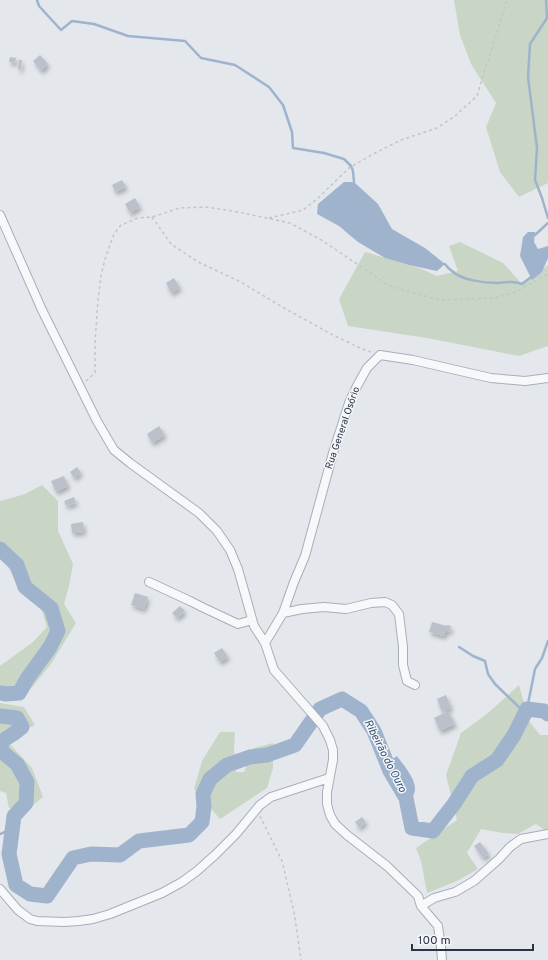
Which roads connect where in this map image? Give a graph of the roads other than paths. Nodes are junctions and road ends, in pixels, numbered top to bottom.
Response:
1 (0, 215) edge
2 (548, 378) edge
3 (149, 582) dead end
4 (283, 613) junction
5 (252, 620) junction
6 (265, 644) junction
7 (415, 685) dead end
8 (329, 778) junction
9 (548, 834) edge
10 (0, 889) edge
11 (421, 906) junction
12 (442, 960) edge

1 - 5 street
2 - 4 street, Rua General Osório
3 - 5 street
4 - 6 street, Rua General Osório
4 - 7 street
5 - 6 street
6 - 8 street
8 - 10 street
8 - 11 street
9 - 11 street
11 - 12 street

